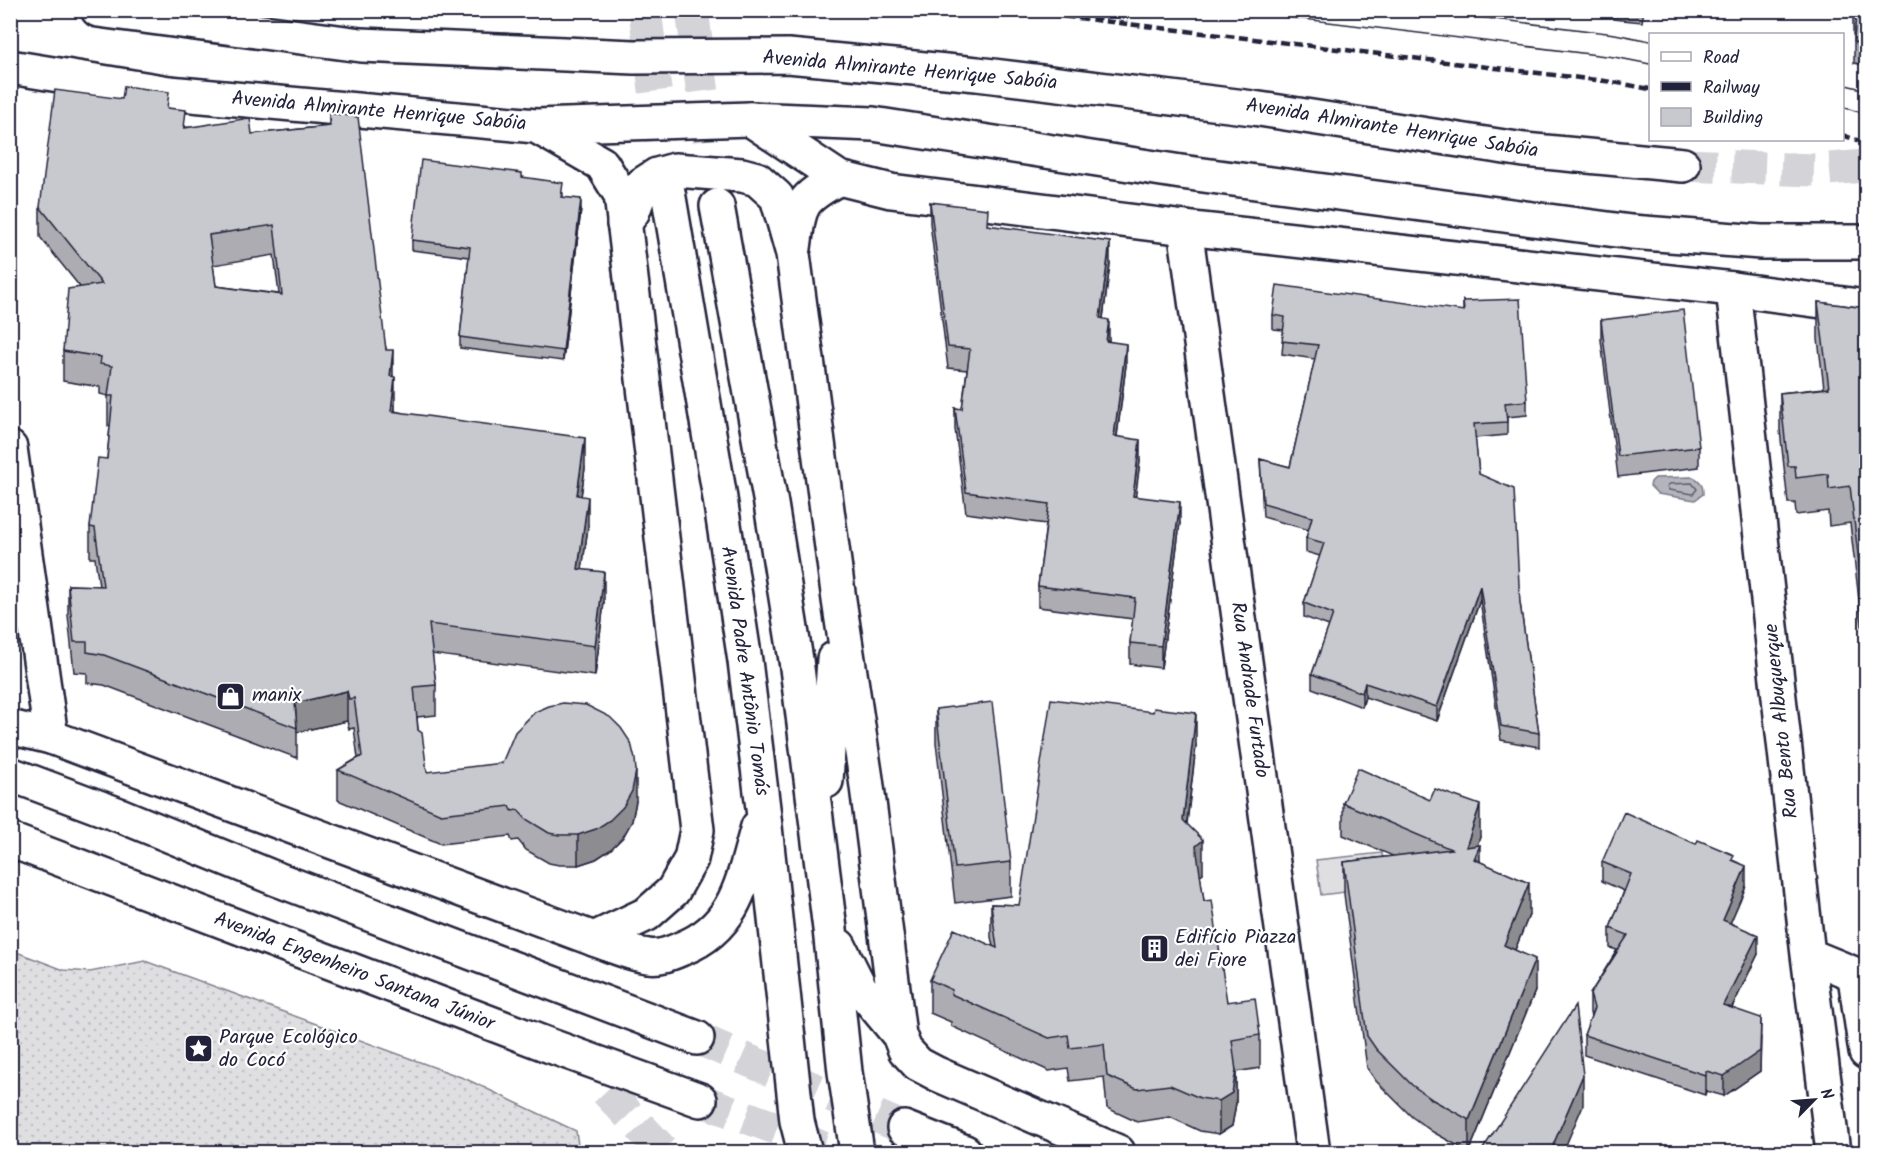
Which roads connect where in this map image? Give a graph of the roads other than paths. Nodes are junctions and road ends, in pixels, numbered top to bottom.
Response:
1 (98, 10) edge
2 (10, 67) edge
3 (750, 119) junction
4 (536, 126) junction
5 (1683, 165) tunnel mouth
6 (839, 178) junction
7 (668, 192) tunnel mouth
8 (717, 206) tunnel mouth
9 (624, 224) junction
10 (1185, 228) junction
11 (1866, 242) edge
12 (794, 254) junction
13 (1733, 289) junction
14 (1866, 307) edge
15 (10, 448) edge
16 (839, 600) junction
17 (10, 727) edge
18 (51, 737) junction
19 (10, 774) edge
20 (763, 808) junction
21 (10, 840) edge
22 (820, 854) junction
23 (830, 928) junction
24 (594, 939) junction
25 (1808, 955) junction
26 (899, 1035) junction
27 (697, 1038) tunnel mouth
28 (548, 1045) junction
29 (1866, 1052) edge
30 (606, 1091) tunnel mouth
31 (700, 1100) tunnel mouth
32 (904, 1128) tunnel mouth
33 (805, 1152) edge
34 (857, 1152) edge
35 (965, 1152) edge
36 (1118, 1152) edge
37 (1313, 1152) edge
38 (1833, 1152) edge

1 - 5 main road, Avenida Almirante Henrique Sabóia
2 - 4 main road, Avenida Almirante Henrique Sabóia
3 - 4 main road, Avenida Almirante Henrique Sabóia
3 - 6 main road
3 - 11 main road, Avenida Almirante Henrique Sabóia
4 - 9 main road
6 - 10 main road
6 - 12 main road
7 - 20 main road, Avenida Padre Antônio Tomás
8 - 22 main road
9 - 12 main road
9 - 24 main road
10 - 13 main road
10 - 37 main road, Rua Andrade Furtado
12 - 16 main road
13 - 14 main road
13 - 25 main road, Rua Bento Albuquerque
15 - 18 main road
16 - 22 main road
16 - 26 main road
17 - 18 main road
18 - 24 main road
19 - 27 main road
20 - 24 main road
20 - 33 main road, Avenida Padre Antônio Tomás
21 - 28 main road, Avenida Engenheiro Santana Júnior
22 - 23 main road
23 - 26 main road
23 - 34 main road
25 - 29 main road
25 - 38 main road, Rua Bento Albuquerque
26 - 36 main road
28 - 30 main road
28 - 31 main road, Avenida Engenheiro Santana Júnior
32 - 35 main road

